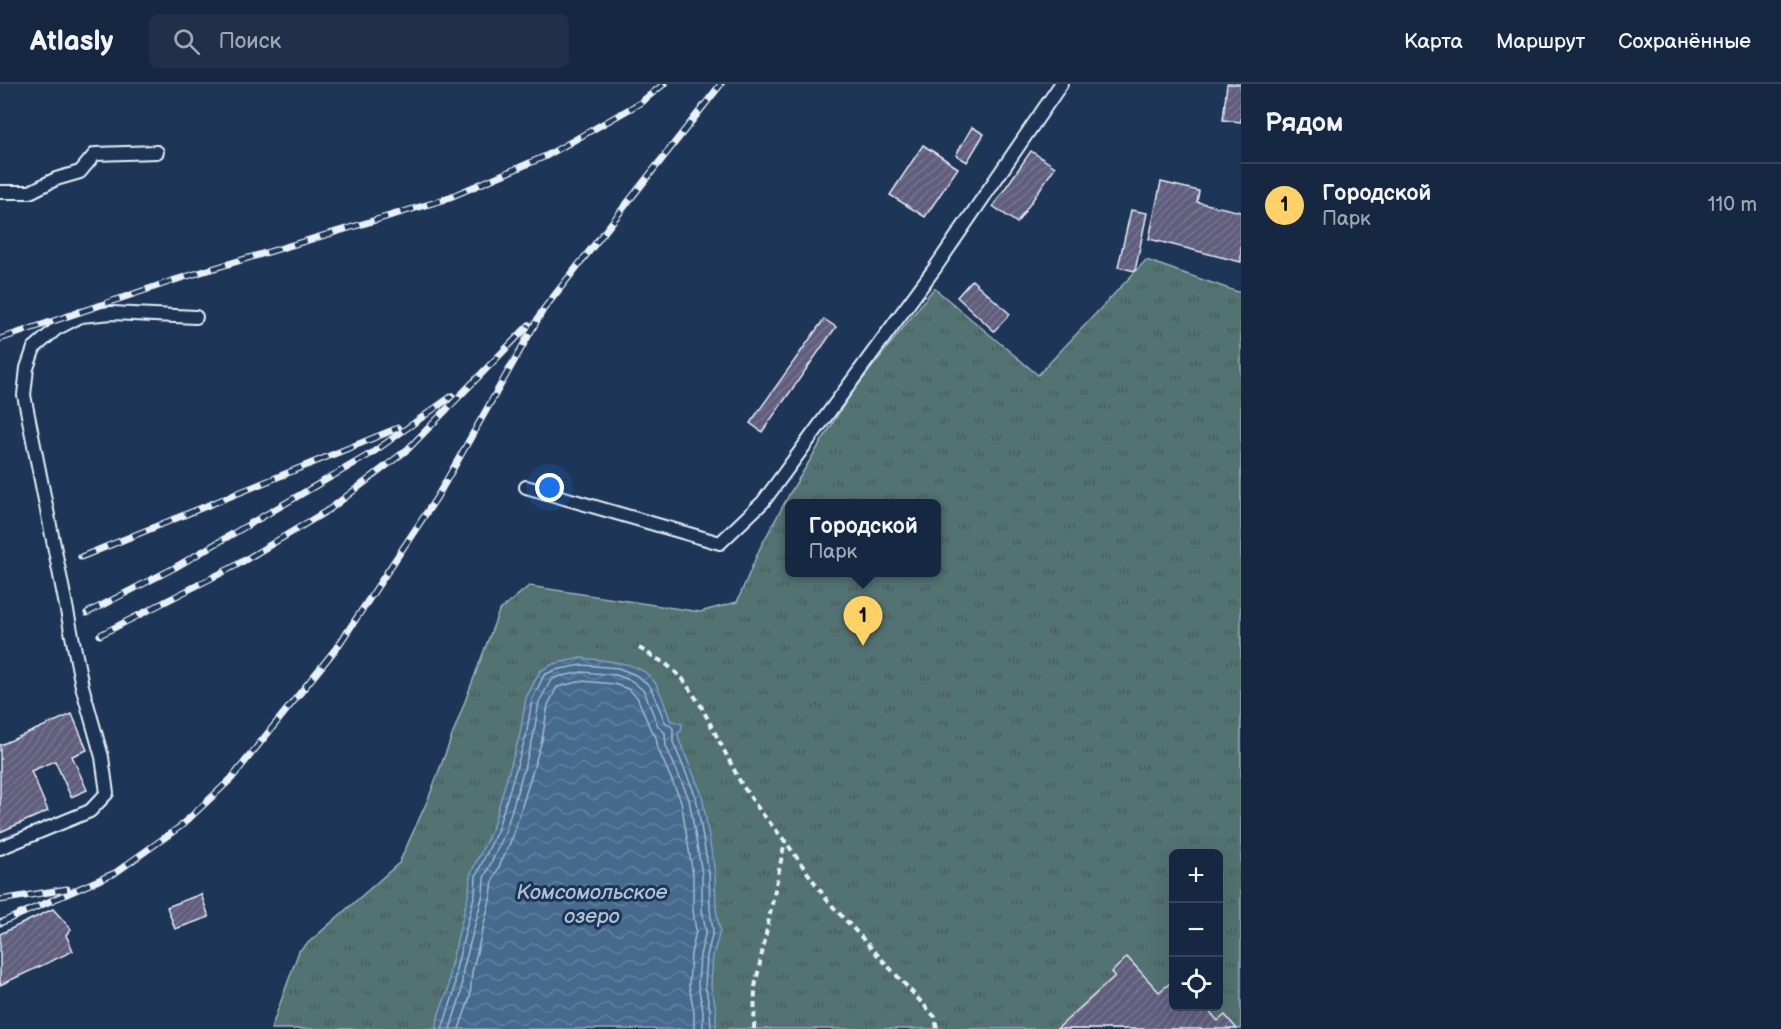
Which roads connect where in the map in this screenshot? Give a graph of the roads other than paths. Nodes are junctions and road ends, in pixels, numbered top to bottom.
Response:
1 (1061, 84) edge
2 (157, 153) dead end
3 (0, 192) edge
4 (196, 317) dead end
5 (526, 486) dead end
6 (0, 848) edge

1 - 5 lane
2 - 3 lane
4 - 6 lane

